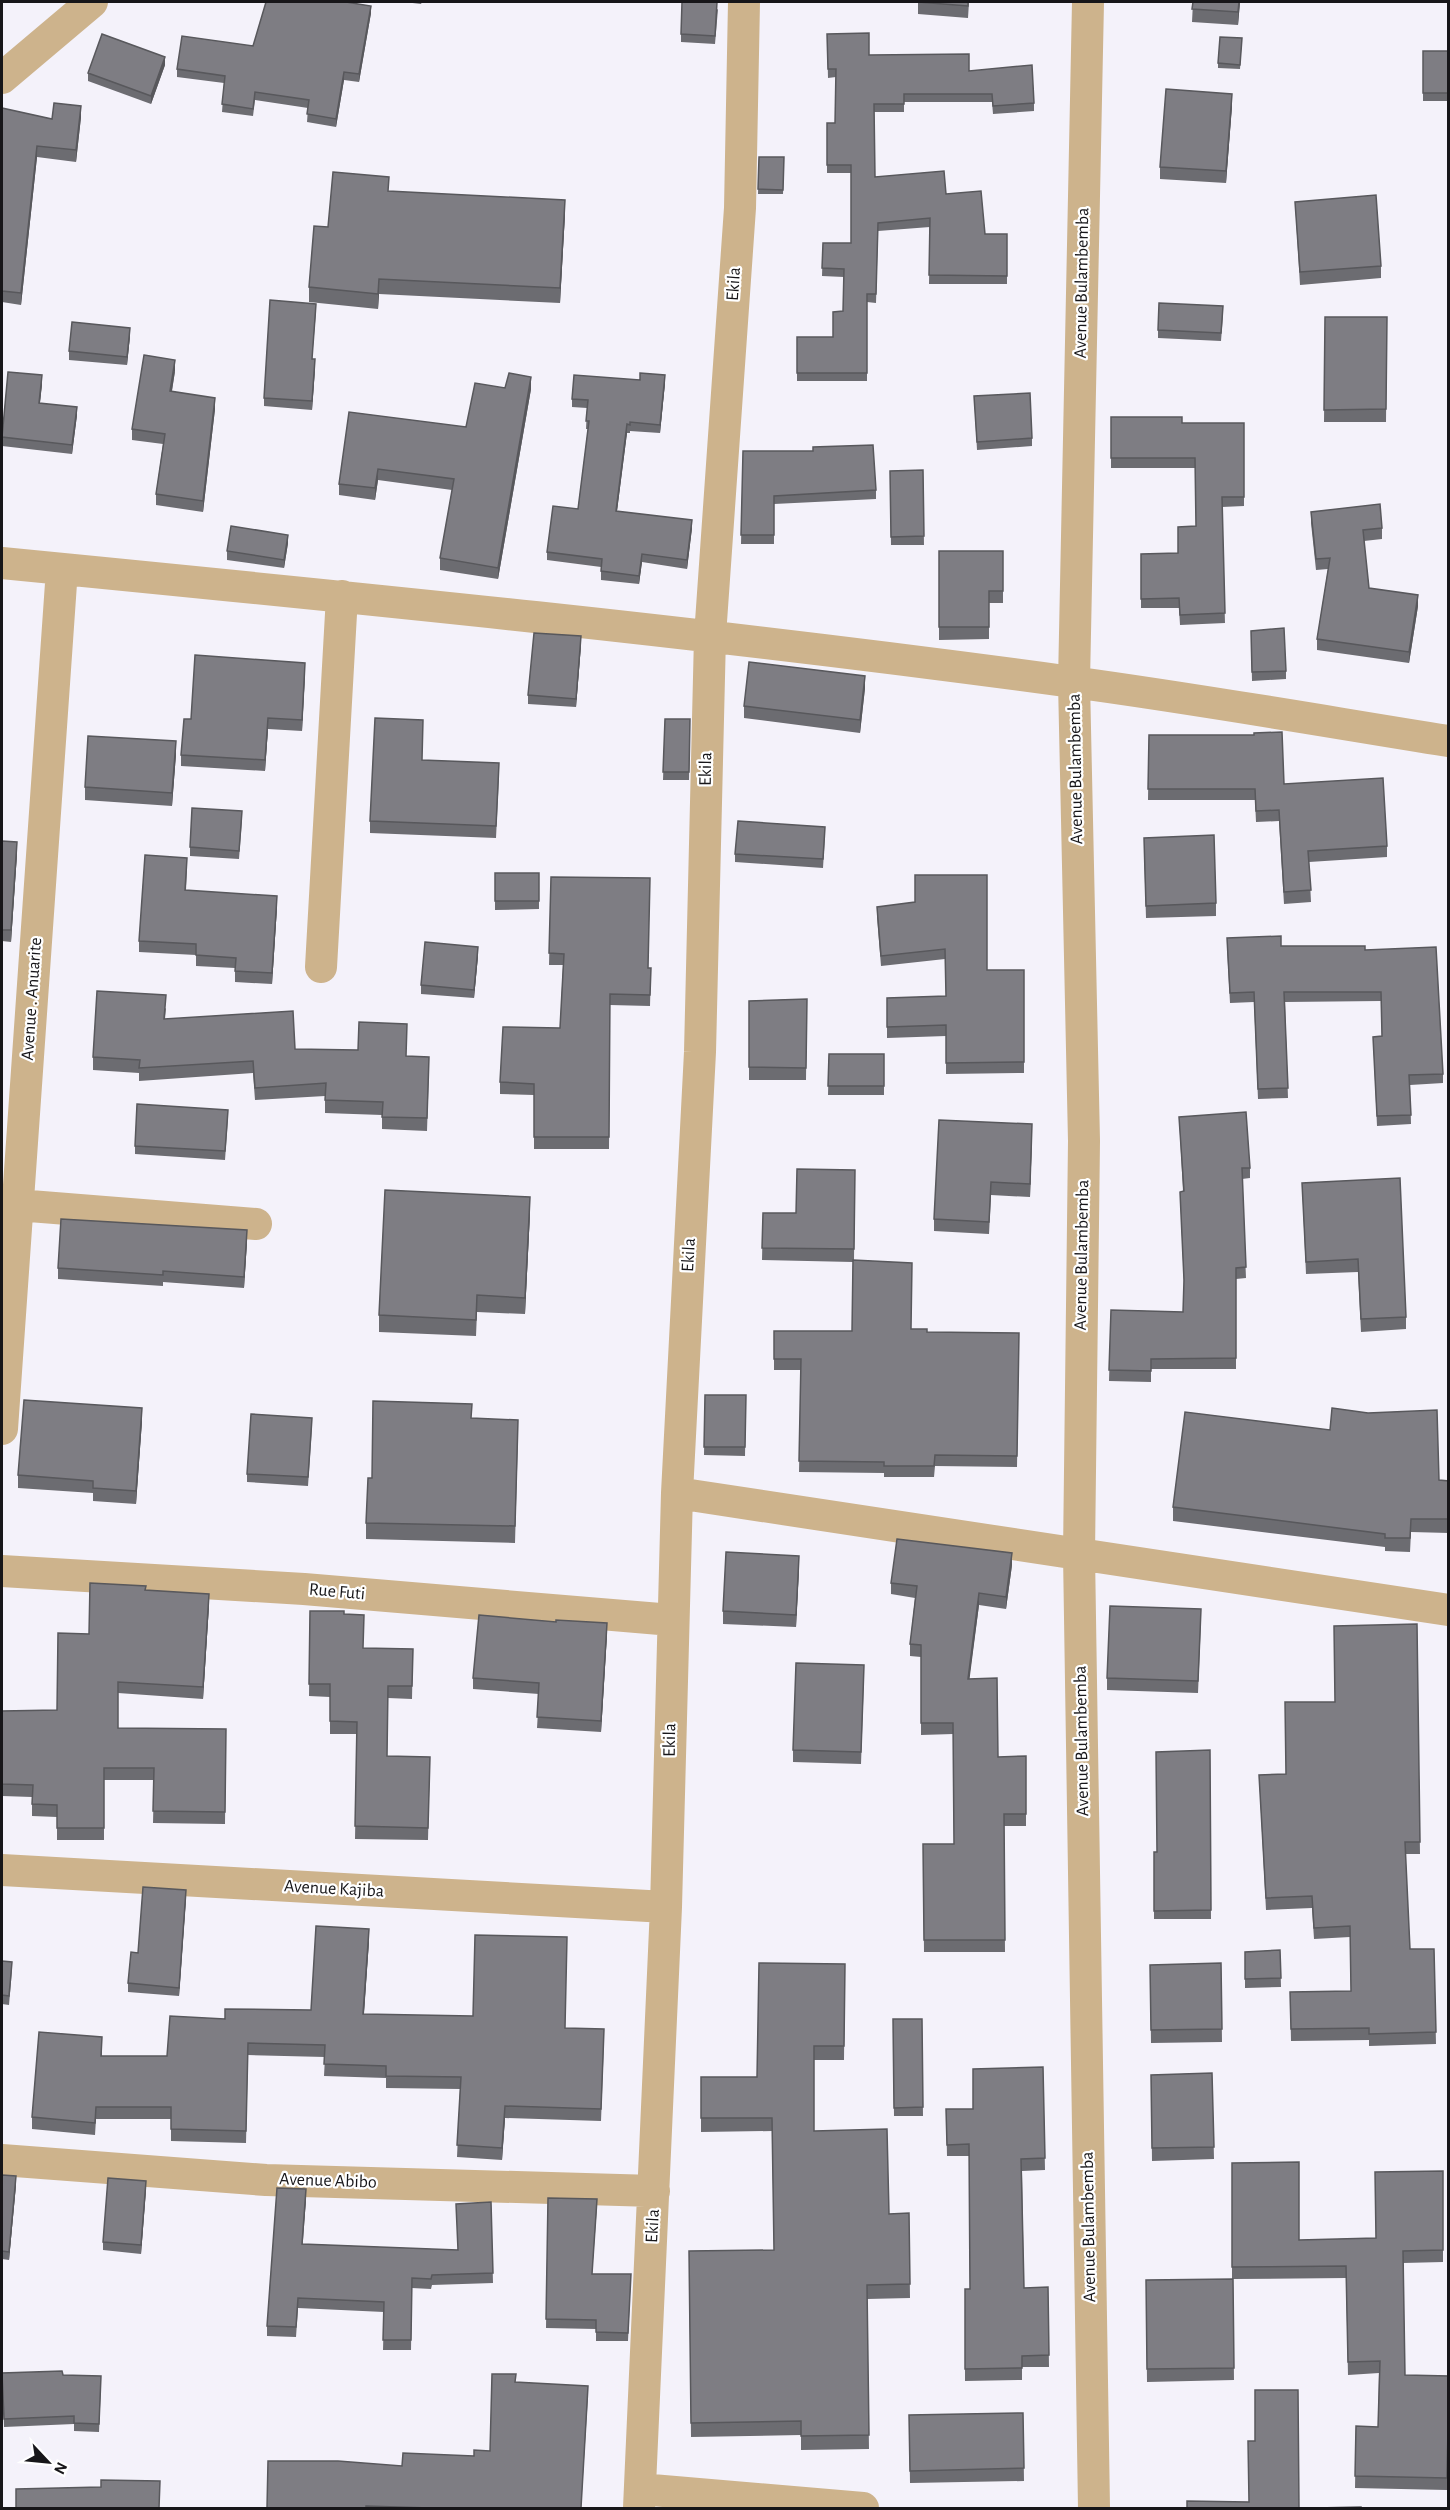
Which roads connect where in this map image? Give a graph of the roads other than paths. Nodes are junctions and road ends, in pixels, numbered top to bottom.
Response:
1 (92, 2) edge
2 (744, 2) edge
3 (1088, 2) edge
4 (2, 78) edge
5 (2, 563) edge
6 (62, 569) junction
7 (342, 596) junction
8 (710, 636) junction
9 (1074, 682) junction
10 (1449, 741) edge
11 (321, 967) dead end
12 (17, 1205) junction
13 (256, 1224) dead end
14 (2, 1429) edge
15 (677, 1493) junction
16 (1079, 1554) junction
17 (2, 1571) edge
18 (1449, 1610) edge
19 (672, 1620) junction
20 (2, 1870) edge
21 (666, 1908) junction
22 (2, 2160) edge
23 (654, 2191) junction
24 (639, 2499) edge
25 (862, 2508) edge
26 (1094, 2508) edge

1 - 4 street
2 - 8 street, Ekila
3 - 9 street, Avenue Bulambemba
5 - 6 street
6 - 7 street
6 - 12 street, Avenue . Anuarite
7 - 8 street
7 - 11 street
8 - 9 street
8 - 15 street, Ekila
9 - 10 street
9 - 16 street, Avenue Bulambemba
12 - 13 street
12 - 14 street, Avenue . Anuarite
15 - 16 street
15 - 19 street, Ekila
16 - 18 street
16 - 26 street, Avenue Bulambemba
17 - 19 street, Rue Futi
19 - 21 street, Ekila
20 - 21 street, Avenue Kajiba
21 - 23 street, Ekila
22 - 23 street, Avenue Abibo
23 - 24 street, Ekila
24 - 25 street

